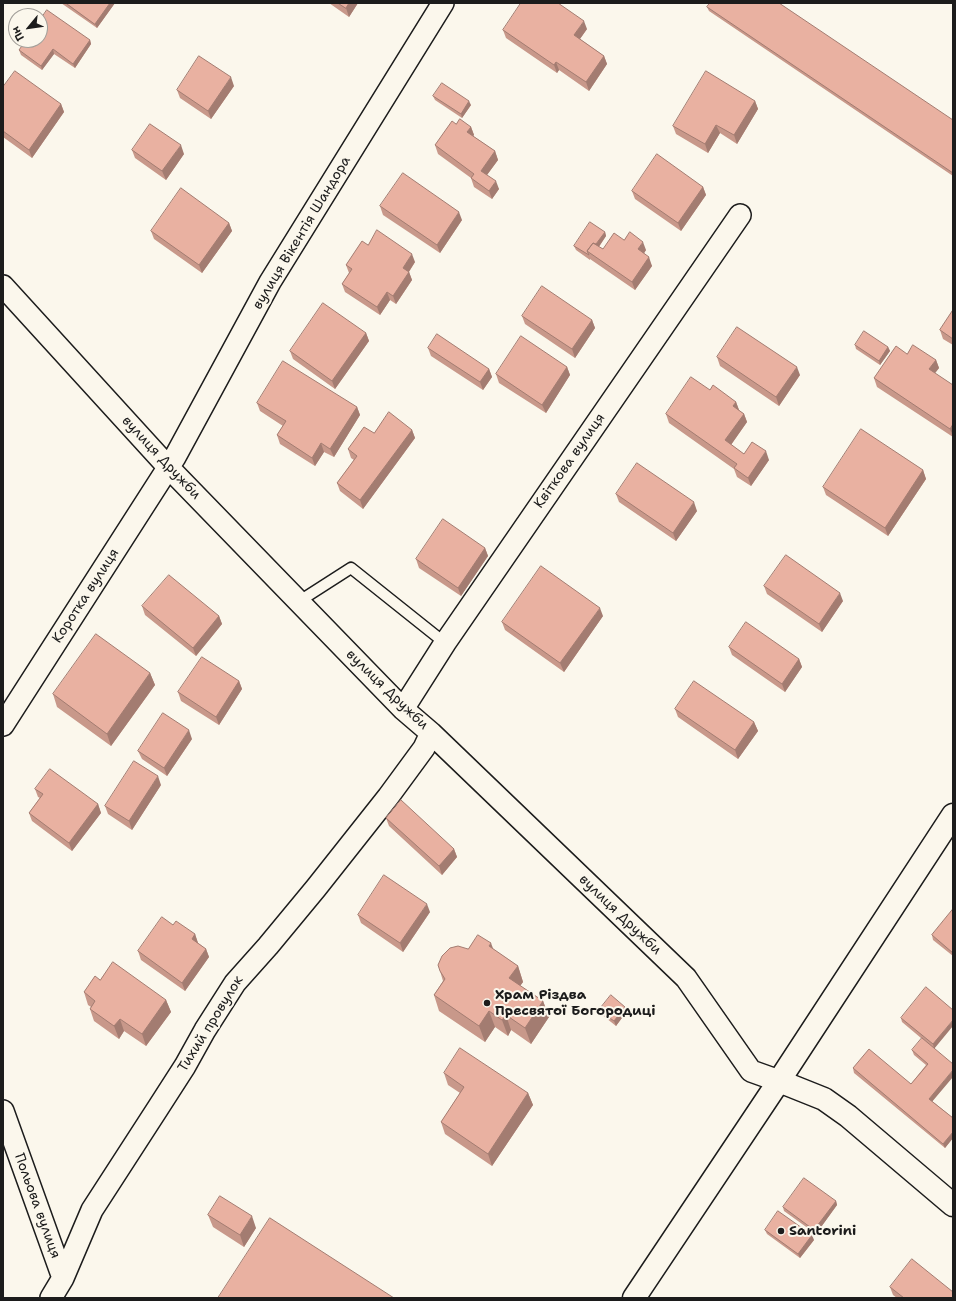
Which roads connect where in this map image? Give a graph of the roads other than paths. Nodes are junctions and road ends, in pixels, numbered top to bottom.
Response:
1 (443, 3) edge
2 (740, 215) dead end
3 (3, 286) edge
4 (169, 468) junction
5 (298, 602) junction
6 (445, 643) junction
7 (403, 709) junction
8 (3, 725) edge
9 (431, 733) junction
10 (953, 815) edge
11 (779, 1081) junction
12 (3, 1111) edge
13 (953, 1205) edge
14 (63, 1278) junction
15 (51, 1298) edge
16 (634, 1298) edge

1 - 4 street, вулиця Вікентія Шандора
2 - 6 street, Квіткова вулиця
3 - 4 street, вулиця Дружби
4 - 5 street, вулиця Дружби
4 - 8 street, Коротка вулиця
5 - 6 lane
5 - 7 street, вулиця Дружби
6 - 7 street, Квіткова вулиця
7 - 9 street, вулиця Дружби
9 - 11 street, вулиця Дружби
9 - 14 street, Тихий провулок
10 - 11 main road
11 - 13 main road
11 - 16 main road
12 - 14 street, Польова вулиця
14 - 15 street

